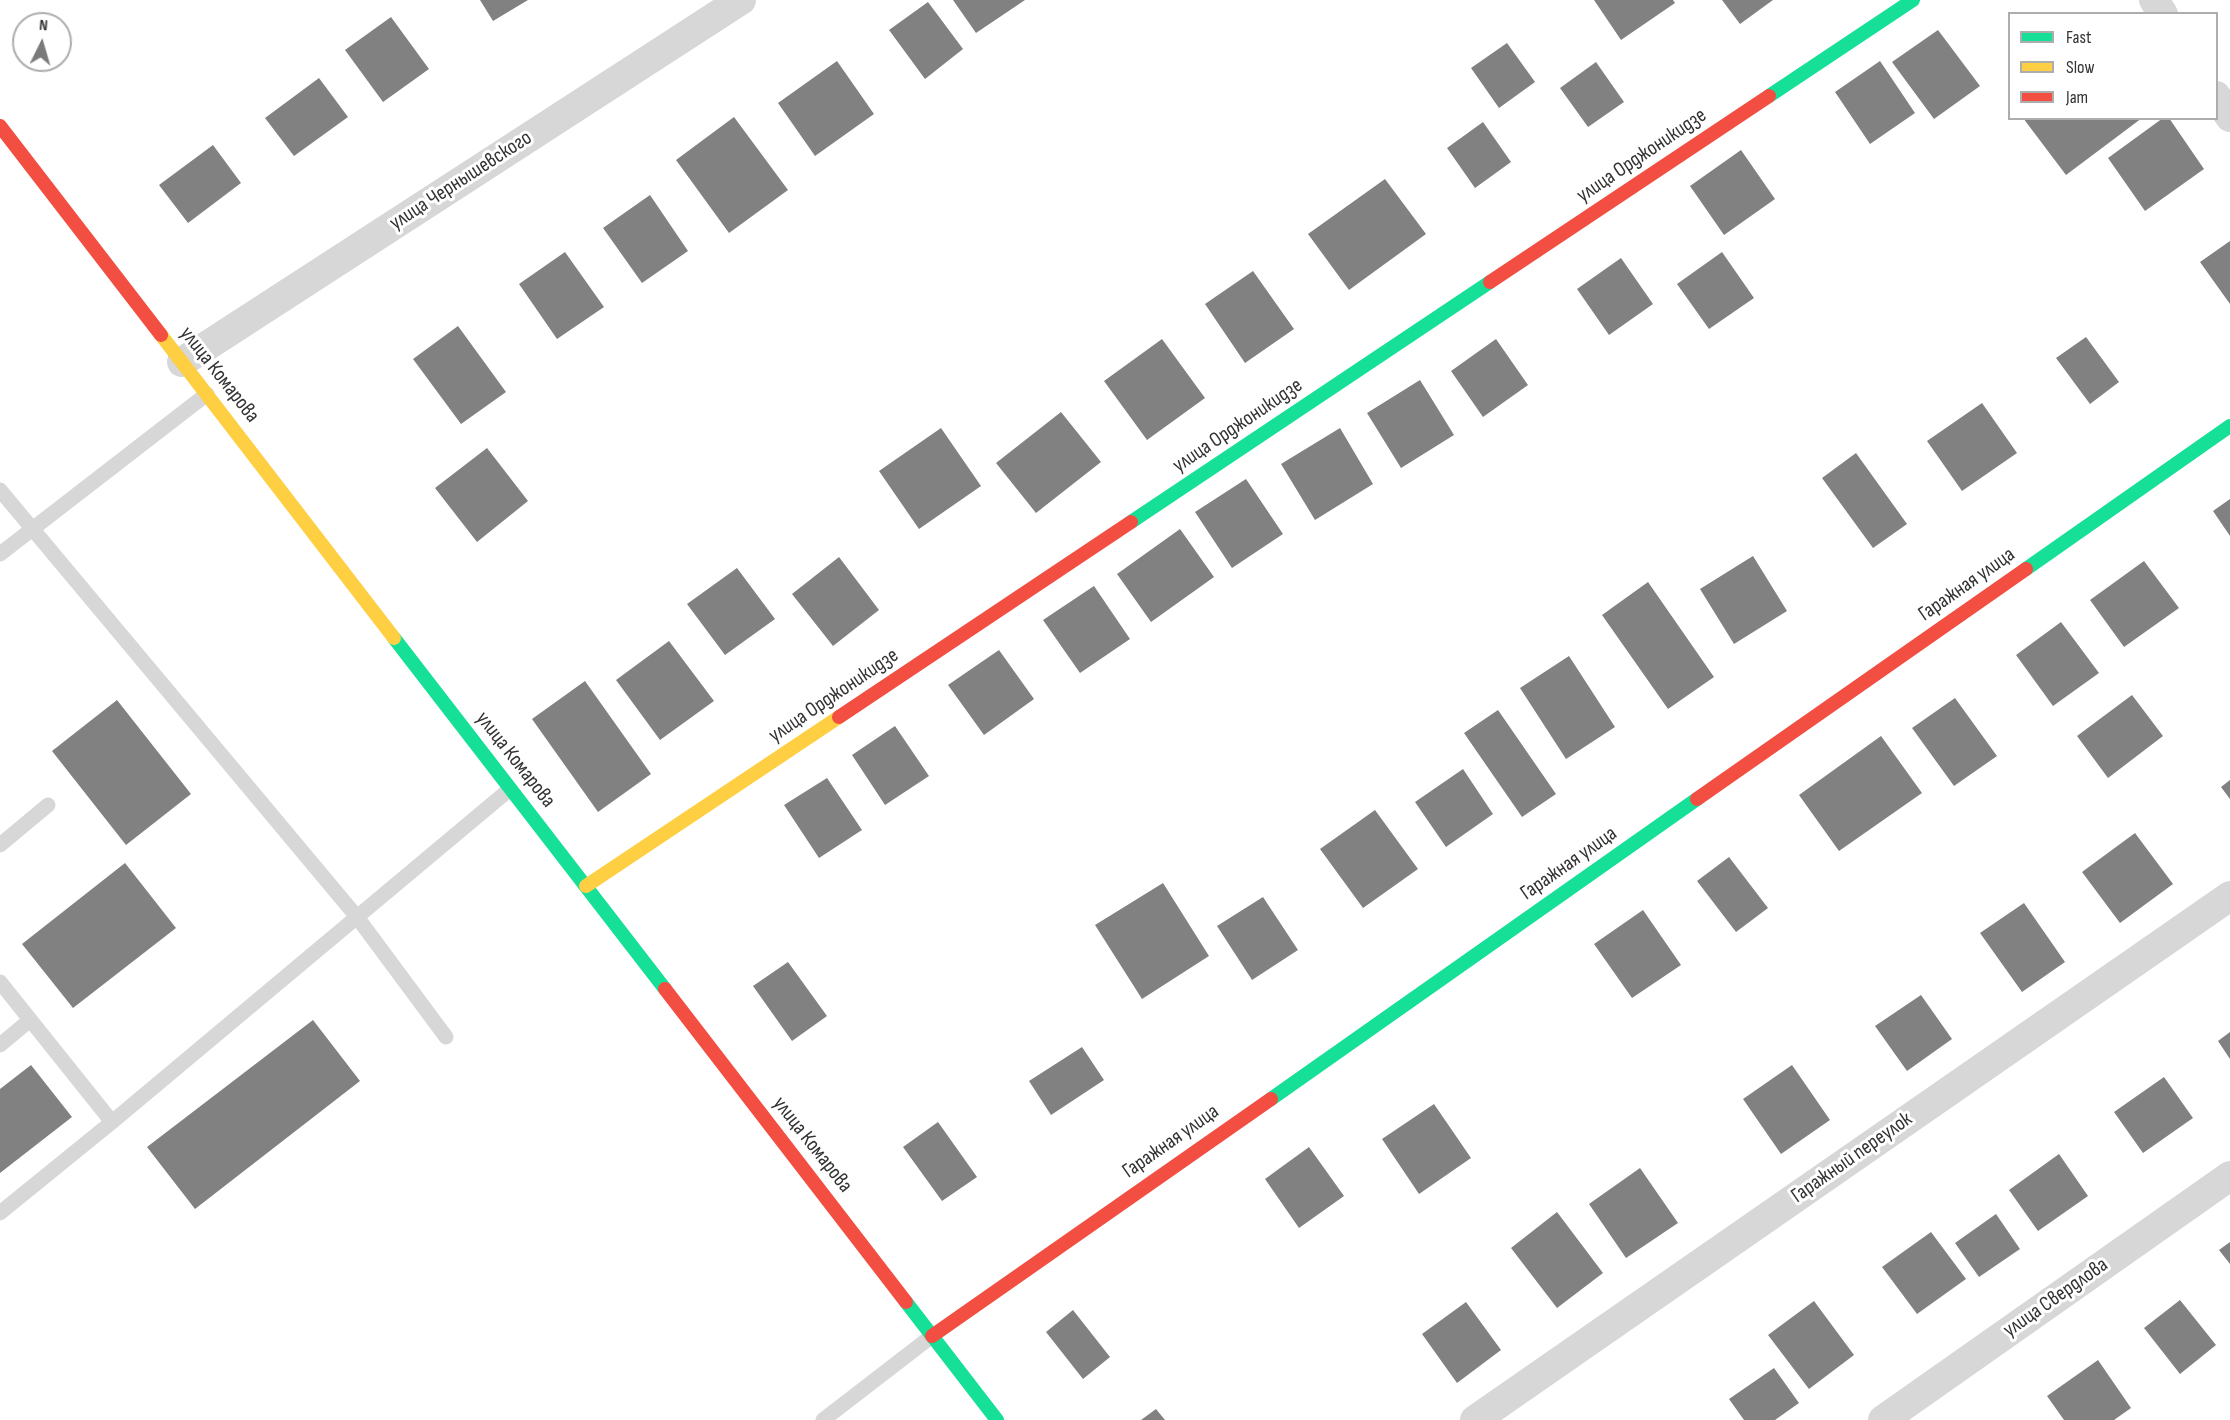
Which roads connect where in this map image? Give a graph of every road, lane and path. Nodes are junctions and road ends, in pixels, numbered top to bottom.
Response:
1 (741, 0) edge
2 (1913, 0) edge
3 (2218, 98) edge
4 (2230, 117) edge
5 (0, 126) edge
6 (182, 362) junction
7 (207, 394) junction
8 (2230, 426) edge
9 (0, 490) edge
10 (33, 529) junction
11 (0, 554) edge
12 (510, 789) junction
13 (48, 805) dead end
14 (0, 845) edge
15 (586, 886) junction
16 (2230, 896) edge
17 (357, 917) junction
18 (0, 982) edge
19 (30, 1020) junction
20 (446, 1037) dead end
21 (0, 1045) edge
22 (112, 1122) junction
23 (2230, 1176) edge
24 (0, 1213) edge
25 (932, 1335) junction
26 (823, 1420) edge
27 (997, 1420) edge
28 (1475, 1420) edge
29 (1883, 1420) edge

1 - 6 street, улица Чернышевского
2 - 15 street, улица Орджоникидзе
3 - 4 street
5 - 6 street, улица Комарова
6 - 7 street, улица Комарова
7 - 10 lane
7 - 12 street, улица Комарова
8 - 25 street, Гаражная улица
9 - 10 lane
10 - 11 lane
10 - 17 lane
12 - 15 street, улица Комарова
12 - 17 lane
13 - 14 lane
15 - 25 street, улица Комарова
16 - 28 street, Гаражный переулок
17 - 20 lane
17 - 22 lane
18 - 19 lane
19 - 21 lane
19 - 22 lane
22 - 24 lane
23 - 29 street, улица Свердлова
25 - 26 lane
25 - 27 street, улица Комарова

